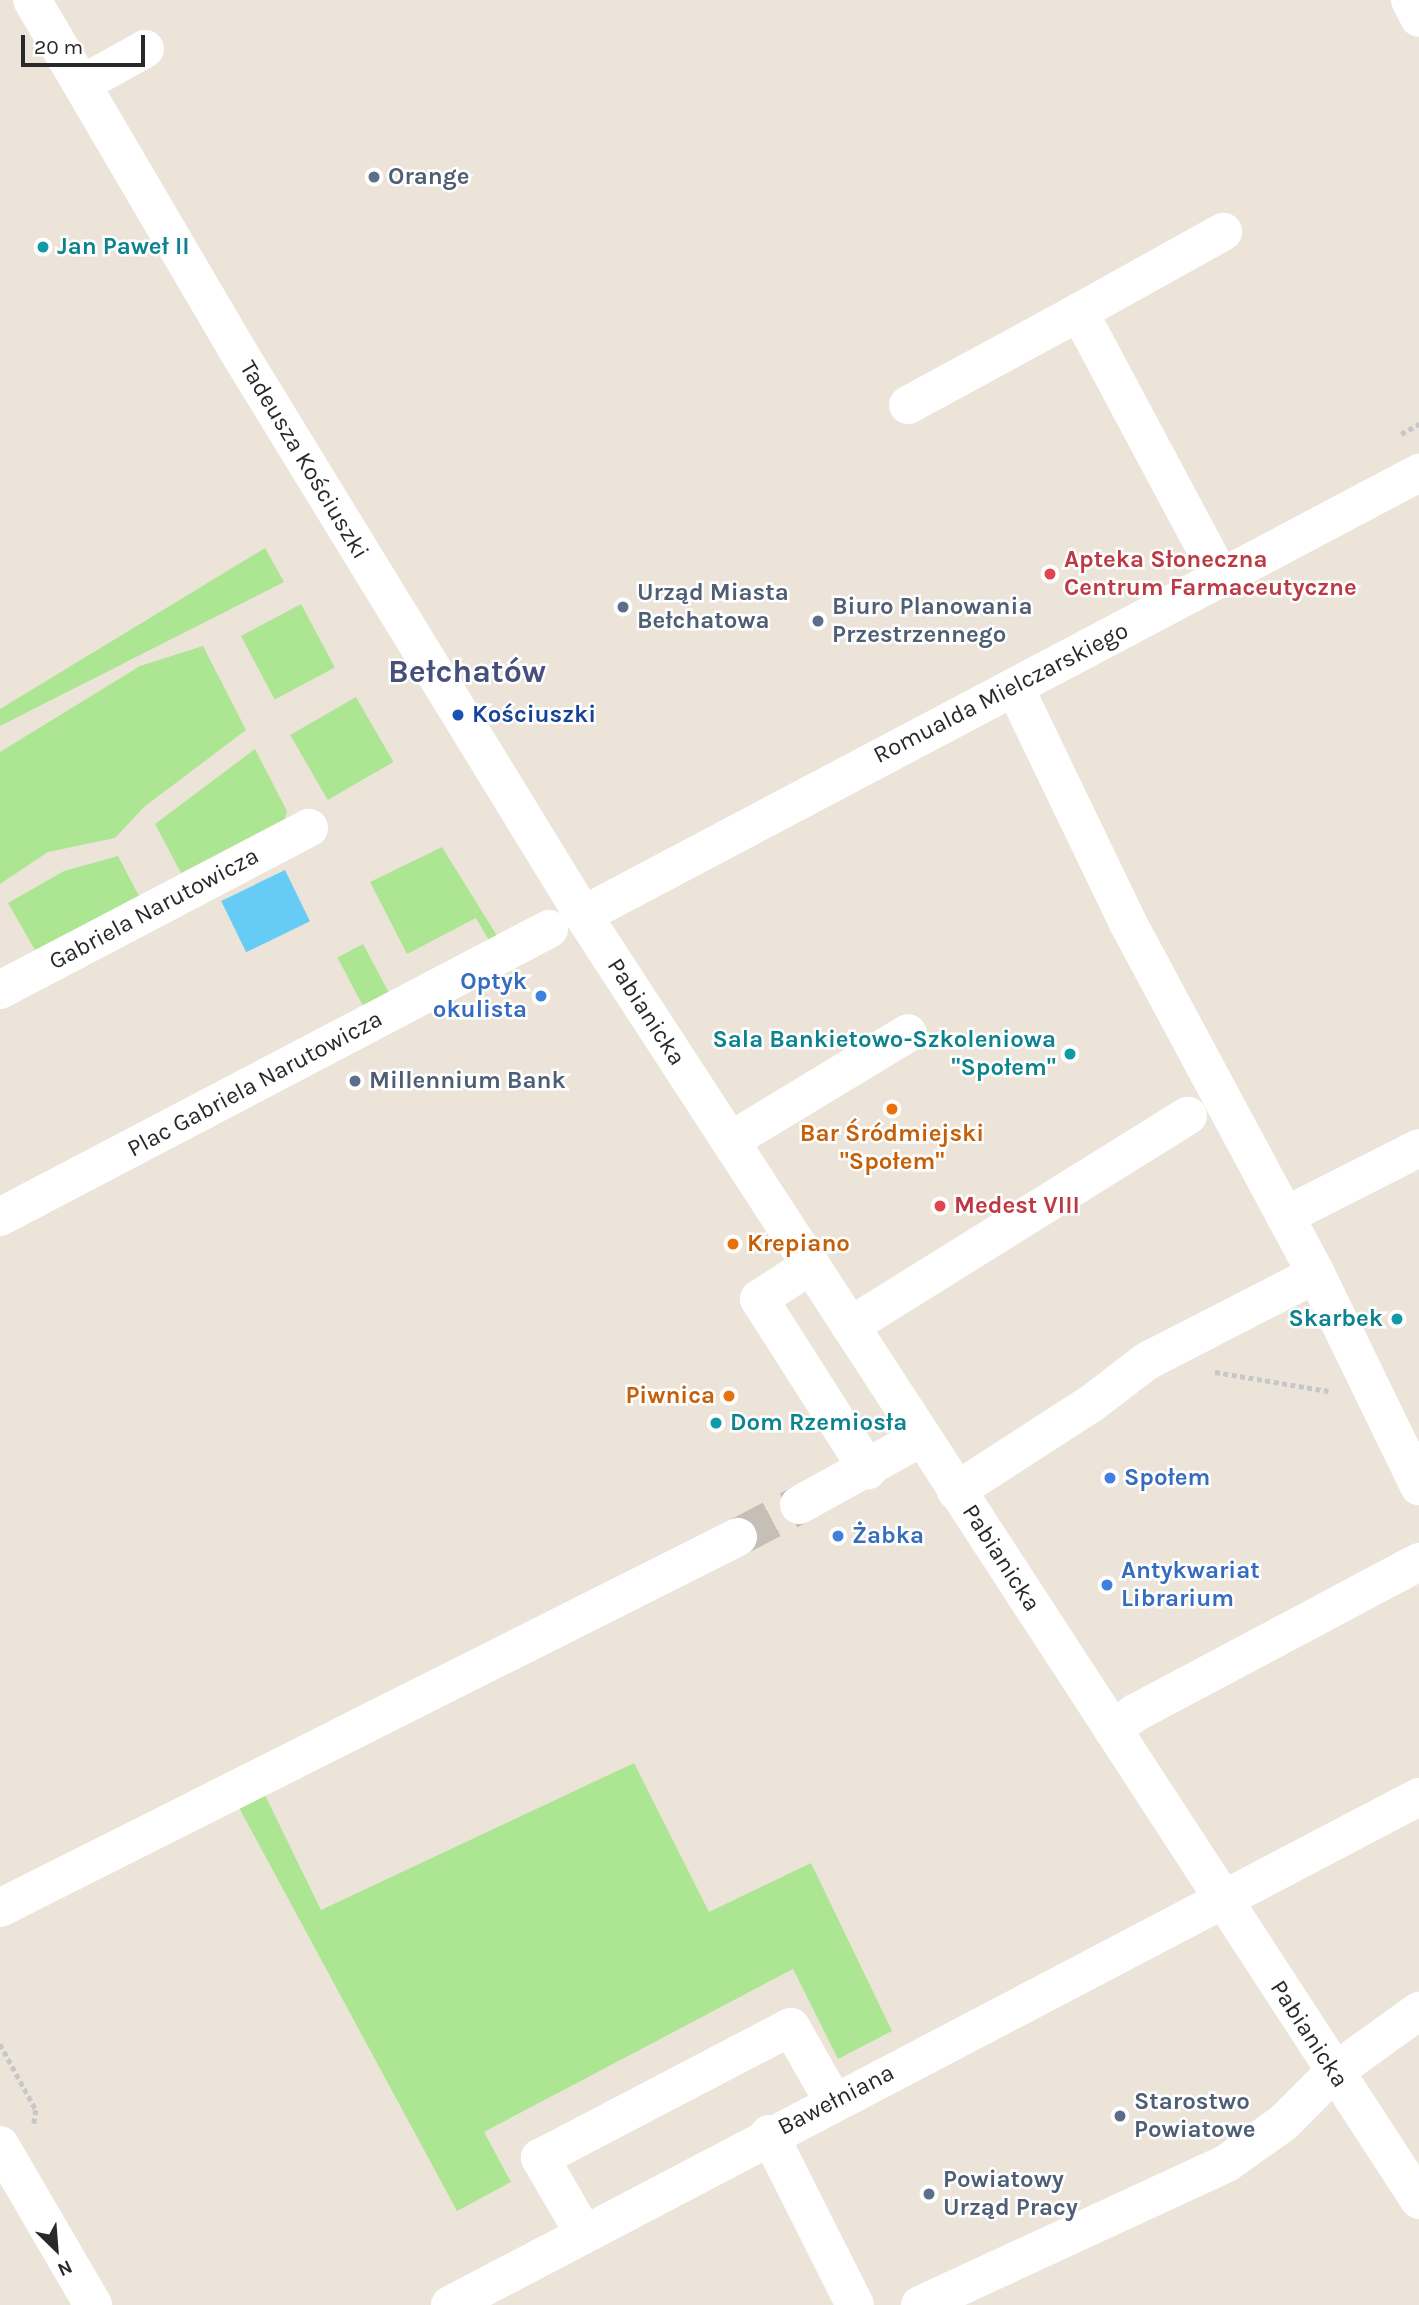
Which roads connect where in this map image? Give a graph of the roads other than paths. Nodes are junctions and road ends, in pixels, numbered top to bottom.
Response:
1 (32, 0) edge
2 (1410, 0) edge
3 (1419, 18) edge
4 (145, 49) dead end
5 (82, 84) junction
6 (1223, 232) dead end
7 (1079, 312) junction
8 (908, 405) dead end
9 (1419, 473) edge
10 (1221, 578) junction
11 (1015, 688) junction
12 (309, 828) dead end
13 (566, 922) junction
14 (510, 951) joint
15 (0, 990) edge
16 (908, 1033) dead end
17 (1188, 1116) dead end
18 (730, 1141) junction
19 (1419, 1148) edge
20 (1286, 1216) junction
21 (0, 1217) edge
22 (811, 1265) junction
23 (1316, 1274) junction
24 (850, 1326) junction
25 (922, 1437) junction
26 (867, 1470) junction
27 (1419, 1486) edge
28 (956, 1491) junction
29 (799, 1505) tunnel mouth
30 (738, 1537) tunnel mouth
31 (1419, 1562) edge
32 (1113, 1730) junction
33 (1419, 1797) edge
34 (1224, 1902) junction
35 (0, 1908) edge
36 (1419, 2011) edge
37 (1334, 2072) junction
38 (833, 2101) junction
39 (769, 2134) junction
40 (0, 2145) edge
41 (1419, 2200) edge
42 (583, 2232) junction
43 (93, 2305) edge
44 (450, 2305) edge
45 (855, 2305) edge
46 (920, 2305) edge

1 - 5 street, Tadeusza Kościuszki
2 - 3 street
4 - 5 street
5 - 13 street, Tadeusza Kościuszki
6 - 7 street
7 - 8 street
7 - 10 street
9 - 10 street, Romualda Mielczarskiego
10 - 11 street, Romualda Mielczarskiego
11 - 13 street, Romualda Mielczarskiego
11 - 20 street
12 - 15 street, Gabriela Narutowicza
13 - 14 street, Romualda Mielczarskiego
13 - 18 street, Pabianicka
14 - 21 street, Plac Gabriela Narutowicza
16 - 18 street
17 - 24 street
18 - 22 street, Pabianicka
19 - 20 street
20 - 23 street
22 - 24 street, Pabianicka
22 - 26 street
23 - 27 street
23 - 28 street
24 - 25 street, Pabianicka
25 - 26 street
25 - 28 street, Pabianicka
26 - 29 street
28 - 32 street, Pabianicka
30 - 35 street
31 - 32 street
32 - 34 street, Pabianicka
33 - 34 street, Bawełniana
34 - 37 street, Pabianicka
34 - 38 street, Bawełniana
36 - 37 street
37 - 41 street, Pabianicka
37 - 46 street
38 - 39 street, Bawełniana
38 - 42 street
39 - 42 street, Bawełniana
39 - 45 street
40 - 43 street
42 - 44 street, Bawełniana

